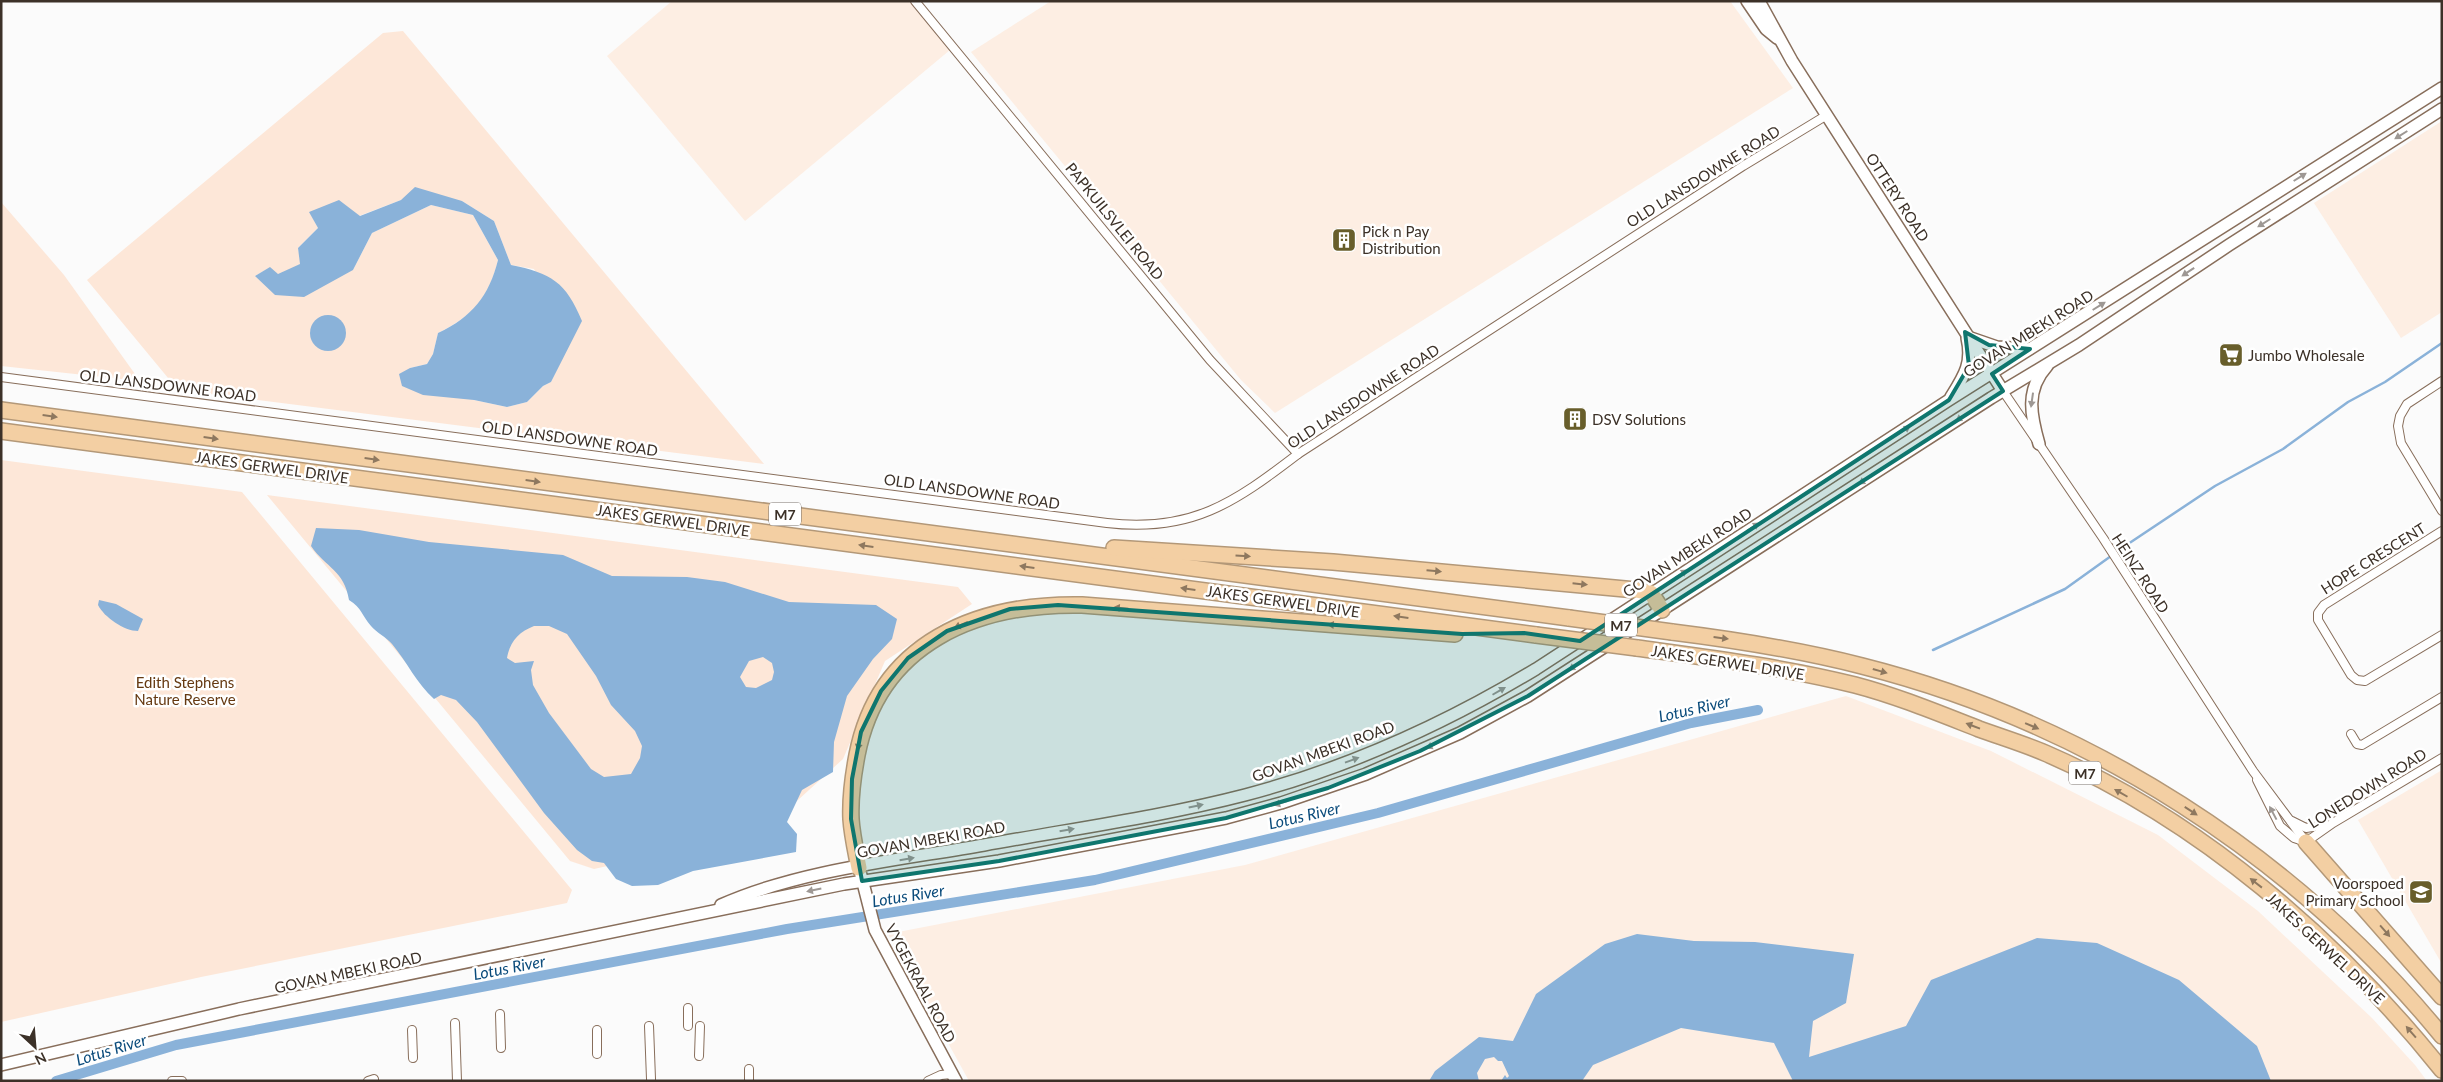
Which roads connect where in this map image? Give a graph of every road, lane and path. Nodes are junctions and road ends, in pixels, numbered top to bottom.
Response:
1 (915, 1) edge
2 (1747, 1) edge
3 (1759, 1) edge
4 (1777, 38) junction
5 (2442, 88) edge
6 (2442, 109) edge
7 (1827, 115) junction
8 (1966, 334) junction
9 (2030, 349) junction
10 (2051, 361) junction
11 (1992, 374) junction
12 (1, 377) edge
13 (2442, 381) edge
14 (2003, 391) junction
15 (1949, 400) junction
16 (1, 410) edge
17 (1, 431) edge
18 (2039, 444) junction
19 (1298, 454) junction
20 (2442, 511) edge
21 (2442, 531) edge
22 (985, 541) junction
23 (1650, 593) junction
24 (1662, 610) junction
25 (1530, 634) junction
26 (2442, 635) edge
27 (2442, 697) edge
28 (2351, 734) dead end
29 (2442, 758) edge
30 (2253, 771) junction
31 (2288, 819) junction
32 (2332, 823) junction
33 (2306, 842) junction
34 (860, 874) junction
35 (2442, 997) edge
36 (688, 1008) dead end
37 (500, 1014) dead end
38 (455, 1023) dead end
39 (649, 1026) dead end
40 (688, 1026) dead end
41 (700, 1026) dead end
42 (412, 1030) dead end
43 (596, 1030) dead end
44 (2442, 1036) edge
45 (501, 1048) dead end
46 (597, 1054) dead end
47 (699, 1056) dead end
48 (413, 1058) dead end
49 (1, 1065) edge
50 (749, 1069) dead end
51 (2442, 1070) edge
52 (954, 1077) edge
53 (651, 1079) dead end
54 (172, 1081) edge
55 (182, 1081) edge
56 (368, 1081) edge
57 (374, 1081) edge
58 (457, 1081) edge
59 (749, 1081) edge
60 (928, 1081) edge

1 - 19 street, PAPKUILSVLEI ROAD
2 - 4 main road, OTTERY ROAD
3 - 4 main road, OTTERY ROAD
4 - 7 main road, OTTERY ROAD
9 -> 5 main road, GOVAN MBEKI ROAD
6 -> 10 main road, GOVAN MBEKI ROAD
7 - 8 main road, OTTERY ROAD
7 - 19 street, OLD LANSDOWNE ROAD
8 - 9 main road
8 - 11 main road, OTTERY ROAD
8 - 15 main road
9 - 11 main road, GOVAN MBEKI ROAD
10 - 14 main road, GOVAN MBEKI ROAD
10 -> 18 main road
11 - 14 main road, OTTERY ROAD
11 - 15 main road, GOVAN MBEKI ROAD
12 - 19 street, OLD LANSDOWNE ROAD
13 - 20 street
14 - 18 street, HEINZ ROAD
14 -> 24 main road, GOVAN MBEKI ROAD
23 -> 15 main road, GOVAN MBEKI ROAD
16 -> 22 highway, JAKES GERWEL DRIVE / M7
25 -> 17 highway, JAKES GERWEL DRIVE / M7
18 - 30 street, HEINZ ROAD
21 - 26 street, HOPE CRESCENT
22 -> 23 highway
22 -> 44 highway, JAKES GERWEL DRIVE / M7, bridge
23 - 24 highway
34 -> 23 main road, GOVAN MBEKI ROAD
24 -> 34 main road, GOVAN MBEKI ROAD
25 -> 34 highway
51 -> 25 highway, JAKES GERWEL DRIVE / M7, bridge
27 - 28 street
29 - 32 street, LONEDOWN ROAD
30 - 31 street, HEINZ ROAD
33 -> 30 street, HEINZ ROAD
31 - 32 street
31 - 33 street, HEINZ ROAD
32 - 33 street, LONEDOWN ROAD
33 -> 35 highway
34 - 49 main road, GOVAN MBEKI ROAD
34 - 52 main road, VYGEKRAAL ROAD
36 - 40 street
37 - 45 street
38 - 58 street
39 - 53 street
41 - 47 street
42 - 48 street
43 - 46 street
50 - 59 street
52 - 60 street
54 - 55 street
56 - 57 street

